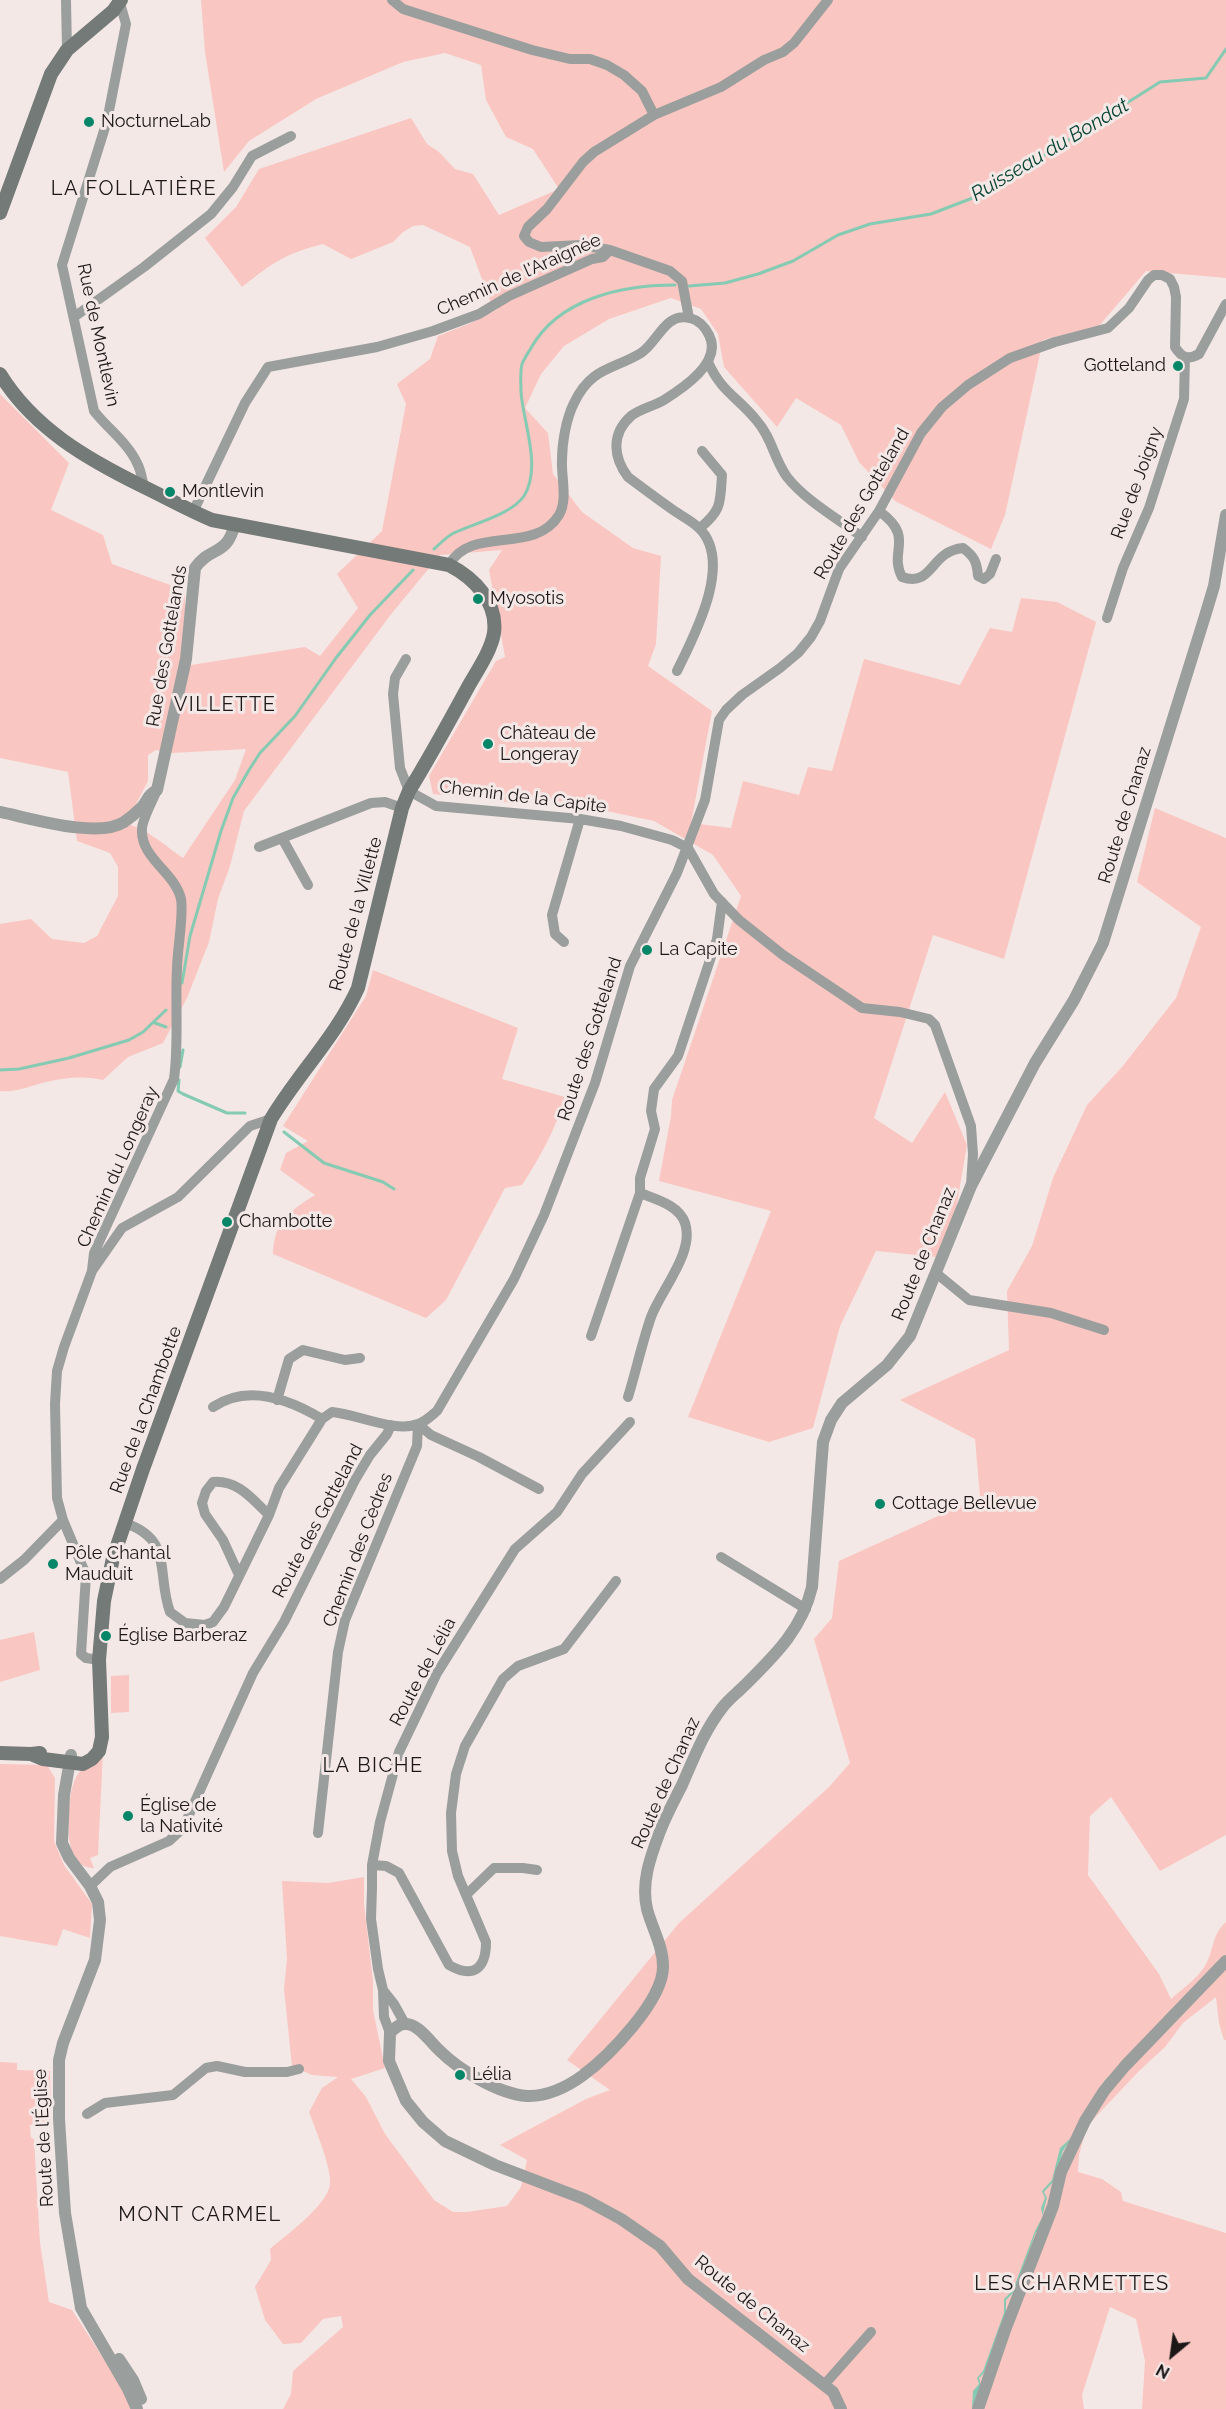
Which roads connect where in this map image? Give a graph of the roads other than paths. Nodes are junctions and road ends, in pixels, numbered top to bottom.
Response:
1 (66, 0) edge
2 (392, 0) edge
3 (828, 0) edge
4 (121, 2) edge
5 (67, 50) junction
6 (654, 115) junction
7 (291, 136) dead end
8 (0, 213) edge
9 (610, 250) junction
10 (1226, 304) edge
11 (74, 317) junction
12 (689, 318) junction
13 (1185, 357) junction
14 (708, 362) junction
15 (0, 374) edge
16 (702, 451) dead end
17 (144, 487) junction
18 (879, 511) junction
19 (193, 512) junction
20 (1226, 515) edge
21 (235, 524) junction
22 (700, 528) junction
23 (862, 537) junction
24 (996, 560) dead end
25 (449, 565) junction
26 (1107, 618) dead end
27 (406, 659) dead end
28 (677, 671) dead end
29 (157, 790) junction
30 (409, 791) junction
31 (402, 808) junction
32 (0, 812) edge
33 (580, 819) junction
34 (282, 838) junction
35 (259, 847) dead end
36 (688, 848) junction
37 (308, 885) dead end
38 (722, 902) junction
39 (564, 942) dead end
40 (271, 1119) junction
41 (971, 1186) junction
42 (640, 1193) junction
43 (92, 1271) junction
44 (936, 1273) junction
45 (1104, 1330) dead end
46 (591, 1336) dead end
47 (360, 1358) dead end
48 (628, 1397) dead end
49 (277, 1400) junction
50 (213, 1407) dead end
51 (322, 1419) junction
52 (630, 1422) dead end
53 (417, 1424) junction
54 (390, 1425) junction
55 (539, 1489) dead end
56 (269, 1515) junction
57 (63, 1520) junction
58 (125, 1523) junction
59 (721, 1557) dead end
60 (238, 1575) junction
61 (0, 1579) edge
62 (616, 1581) dead end
63 (806, 1609) junction
64 (99, 1660) junction
65 (0, 1753) edge
66 (71, 1759) junction
67 (318, 1833) dead end
68 (372, 1865) junction
69 (537, 1870) dead end
70 (90, 1886) junction
71 (467, 1894) junction
72 (1226, 1961) edge
73 (383, 1990) junction
74 (405, 2024) junction
75 (390, 2033) junction
76 (299, 2069) dead end
77 (87, 2114) dead end
78 (83, 2313) junction
79 (871, 2332) dead end
80 (824, 2385) junction
81 (137, 2409) edge
82 (145, 2409) edge
83 (841, 2409) edge
84 (978, 2409) edge

1 - 5 street
2 - 6 street
3 - 6 street
4 - 5 main road
4 - 11 street, Rue de Montlevin
5 - 8 main road
6 - 9 street
7 - 11 street
9 - 12 street, Chemin de l'Araignée
9 - 19 street, Chemin de l'Araignée
10 - 13 street
11 - 17 street, Rue de Montlevin
12 - 14 street
12 - 25 street
13 - 18 street, Route des Gotteland
13 - 26 street, Rue de Joigny
14 - 22 street
14 - 23 street
15 - 17 main road, Route de la Villette
16 - 22 street
17 - 19 main road, Route de la Villette
18 - 23 street, Route des Gotteland
18 - 24 street
19 - 21 main road, Route de la Villette
20 - 41 street, Route de Chanaz
21 - 25 main road, Route de la Villette
21 - 29 street, Rue des Gottelands
22 - 28 street
23 - 36 street, Route des Gotteland
25 - 30 main road, Route de la Villette
27 - 30 street
29 - 32 street
29 - 43 street, Chemin du Longeray
30 - 31 main road, Route de la Villette
30 - 33 street, Chemin de la Capite
31 - 34 street
31 - 40 main road, Route de la Villette
33 - 36 street, Chemin de la Capite
33 - 39 street
34 - 35 street
34 - 37 street
36 - 38 street
36 - 53 street, Route des Gotteland
38 - 41 street
38 - 42 street
40 - 43 street
40 - 58 main road, Rue de la Chambotte
41 - 44 street, Route de Chanaz
42 - 46 street
42 - 48 street
43 - 57 street
44 - 45 street
44 - 63 street, Route de Chanaz
47 - 49 street
49 - 50 street
49 - 51 street
51 - 54 street
51 - 56 street
52 - 68 street, Route de Lélia
53 - 54 street
53 - 55 street
53 - 67 street, Chemin des Cèdres
54 - 70 street, Route des Gotteland
56 - 60 street
56 - 60 street
57 - 61 street
57 - 64 street
58 - 60 street
58 - 64 main road, Rue de la Chambotte
59 - 63 street
62 - 71 street
63 - 74 street, Route de Chanaz
64 - 66 main road, Rue de la Chambotte
65 - 66 main road
66 - 70 street, Route de l'Église
68 - 71 street
68 - 73 street, Route de Lélia
69 - 71 street
70 - 78 street, Route de l'Église
72 - 84 street
73 - 74 street, Route de Lélia
73 - 75 street, Route de Lélia
74 - 75 street
75 - 80 street, Route de Chanaz
76 - 77 street
78 - 81 street, Route de l'Église
78 - 82 street, Route de l'Église
79 - 80 street
80 - 83 street, Route de Chanaz

